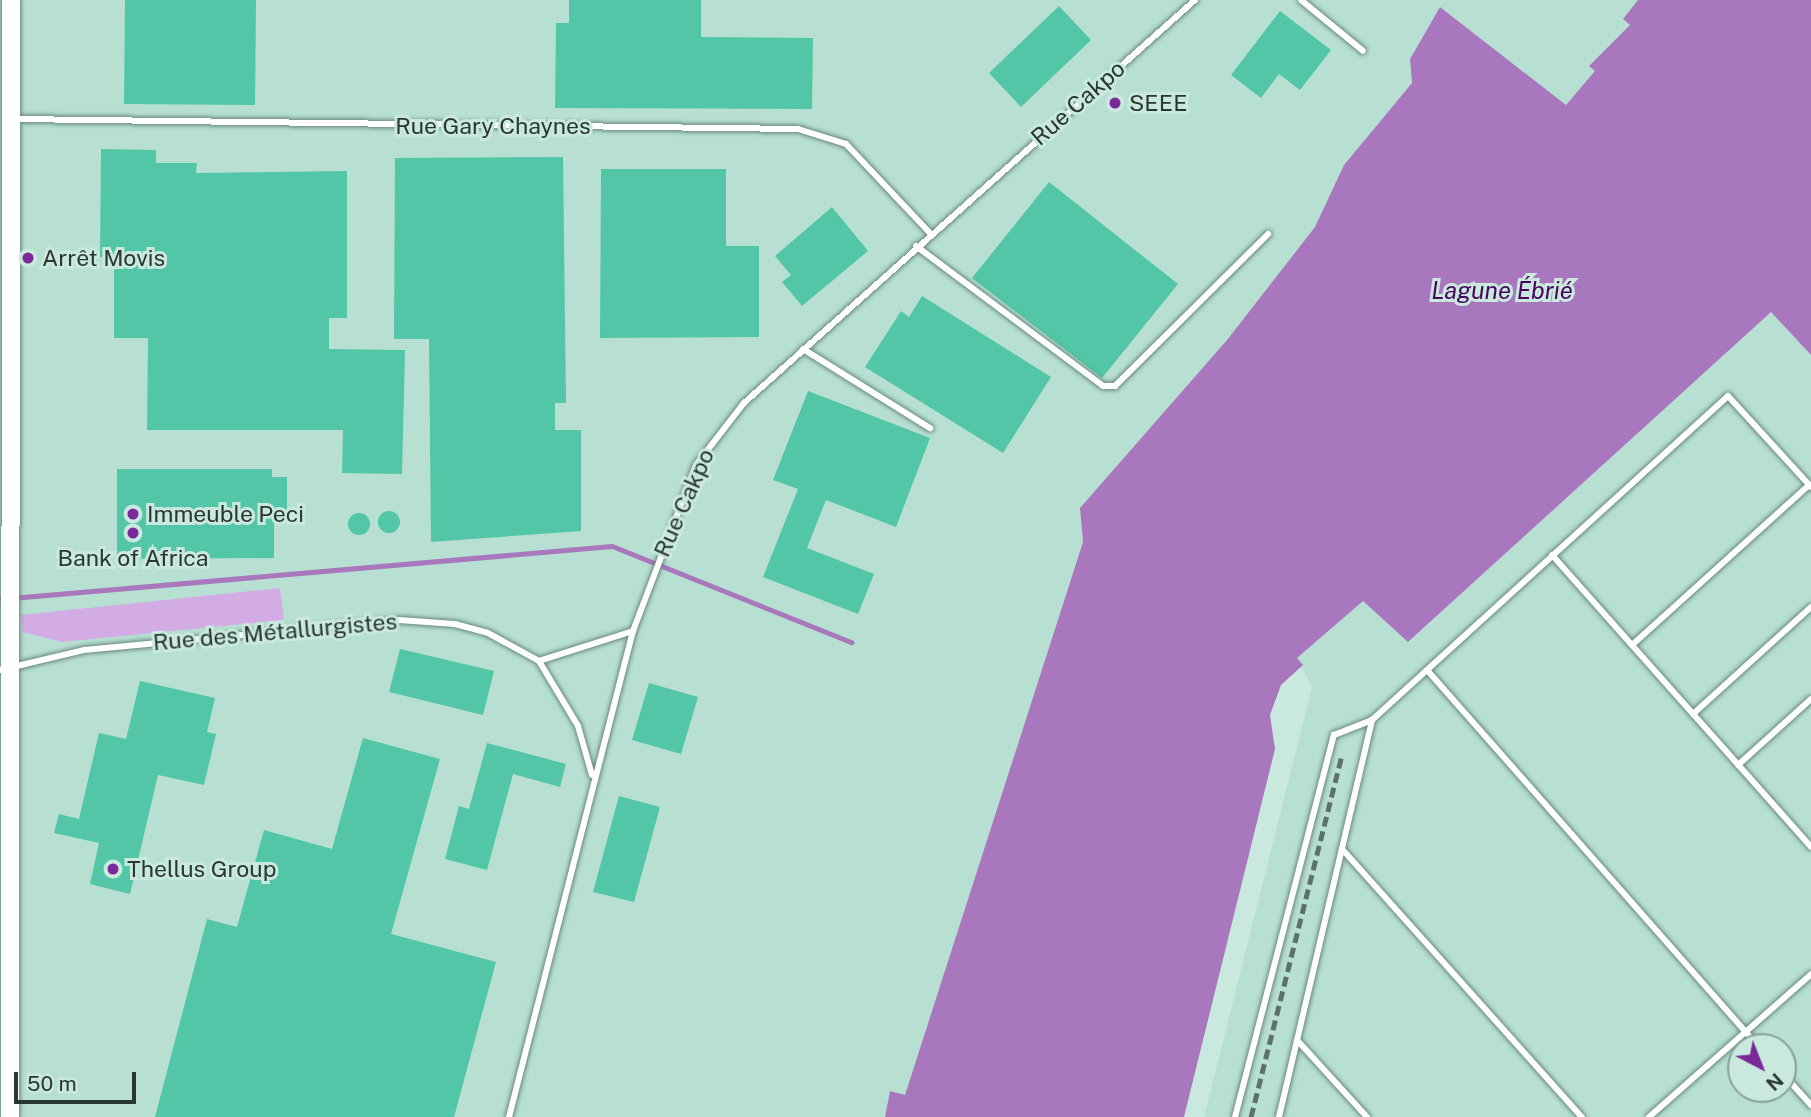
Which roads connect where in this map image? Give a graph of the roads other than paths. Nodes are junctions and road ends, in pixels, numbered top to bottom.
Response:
1 (11, 0) edge
2 (1195, 0) edge
3 (1301, 0) edge
4 (1363, 51) dead end
5 (14, 119) junction
6 (930, 233) junction
7 (1268, 234) dead end
8 (916, 246) junction
9 (803, 349) junction
10 (930, 428) dead end
11 (1810, 486) edge
12 (1552, 555) junction
13 (1811, 607) edge
14 (4, 624) edge
15 (634, 631) junction
16 (1632, 645) junction
17 (539, 661) junction
18 (3, 670) edge
19 (1427, 670) junction
20 (1811, 699) edge
21 (1693, 714) junction
22 (1372, 720) junction
23 (1738, 765) junction
24 (592, 777) junction
25 (1811, 831) edge
26 (1804, 838) junction
27 (1811, 847) edge
28 (1342, 849) junction
29 (1811, 974) edge
30 (1745, 1031) junction
31 (1297, 1040) junction
32 (1797, 1090) edge
33 (1811, 1105) edge
34 (10, 1117) edge
35 (509, 1117) edge
36 (1235, 1117) edge
37 (1279, 1117) edge
38 (1367, 1117) edge
39 (1582, 1117) edge
40 (1649, 1117) edge

1 - 5 street
2 - 6 lane, Rue Cakpo
3 - 4 lane
5 - 6 lane, Rue Gary Chaynes
5 - 14 street
6 - 8 lane, Rue Cakpo
7 - 8 lane
8 - 9 lane, Rue Cakpo
9 - 10 lane
9 - 15 lane, Rue Cakpo
11 - 12 lane
11 - 16 lane
12 - 16 lane
12 - 19 lane
13 - 21 lane
14 - 18 street
15 - 17 lane
15 - 24 lane, Rue Cakpo
16 - 21 lane
17 - 18 lane, Rue des Métallurgistes
17 - 24 lane
18 - 34 street
19 - 22 lane
19 - 30 lane
20 - 23 lane
21 - 23 lane
22 - 28 lane
22 - 36 lane
23 - 26 lane
24 - 35 lane, Rue Cakpo
25 - 26 lane
26 - 27 lane
28 - 31 lane
28 - 39 lane
29 - 30 lane
30 - 40 lane
31 - 37 lane
31 - 38 lane
32 - 33 lane

